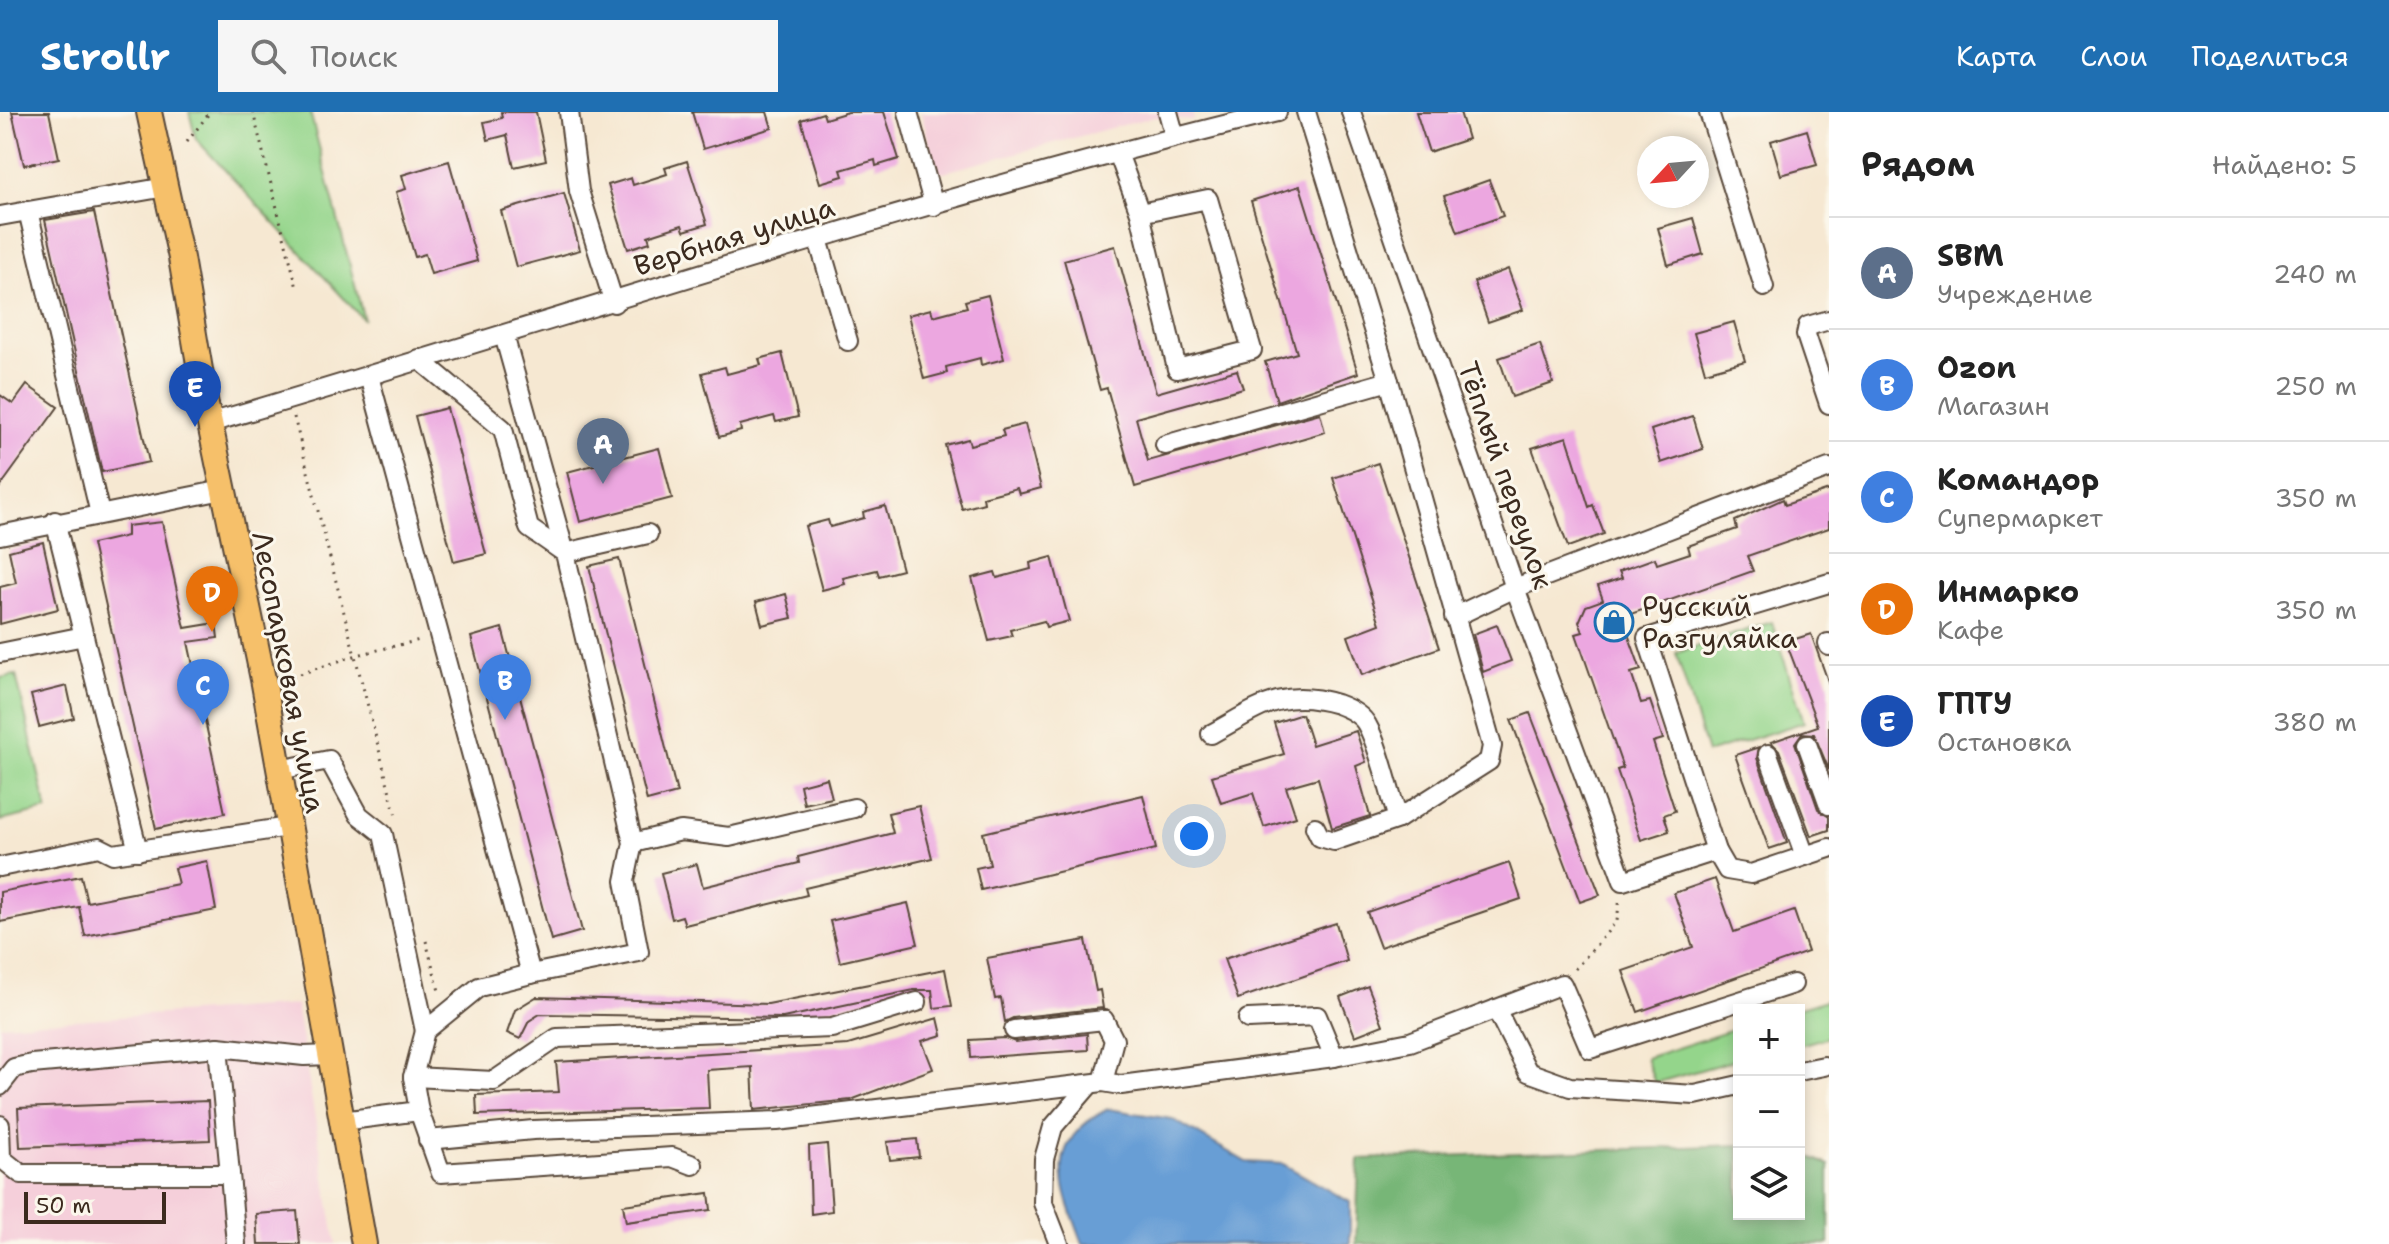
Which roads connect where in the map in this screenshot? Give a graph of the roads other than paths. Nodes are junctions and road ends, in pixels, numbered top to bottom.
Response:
1 (149, 112) edge
2 (569, 112) edge
3 (908, 112) edge
4 (1168, 112) edge
5 (1277, 112) edge
6 (1306, 112) edge
7 (1351, 112) edge
8 (1709, 112) edge
9 (1175, 137) junction
10 (1118, 153) junction
11 (166, 187) junction
12 (934, 206) junction
13 (28, 211) junction
14 (1140, 213) junction
15 (0, 216) edge
16 (818, 239) junction
17 (1764, 287) dead end
18 (614, 303) junction
19 (1828, 323) edge
20 (504, 335) junction
21 (848, 341) dead end
22 (419, 359) junction
23 (369, 376) junction
24 (1389, 381) junction
25 (1829, 404) edge
26 (210, 423) junction
27 (1165, 445) dead end
28 (1829, 468) edge
29 (223, 490) junction
30 (100, 514) junction
31 (55, 521) junction
32 (648, 534) dead end
33 (0, 535) edge
34 (565, 553) junction
35 (1829, 583) edge
36 (1515, 588) junction
37 (1454, 617) junction
38 (84, 636) junction
39 (0, 653) edge
40 (1211, 734) dead end
41 (1807, 744) dead end
42 (1768, 754) dead end
43 (279, 770) junction
44 (1829, 805) edge
45 (854, 808) dead end
46 (1398, 819) junction
47 (288, 827) junction
48 (1315, 827) dead end
49 (633, 843) junction
50 (1829, 848) edge
51 (138, 851) junction
52 (1716, 851) junction
53 (1805, 856) junction
54 (0, 867) edge
55 (531, 974) junction
56 (1793, 984) dead end
57 (917, 1002) dead end
58 (1496, 1009) junction
59 (1248, 1019) dead end
60 (1014, 1030) dead end
61 (425, 1031) junction
62 (218, 1047) junction
63 (331, 1055) junction
64 (1334, 1057) junction
65 (1824, 1066) dead end
66 (1805, 1070) edge
67 (413, 1077) junction
68 (1097, 1083) junction
69 (0, 1086) edge
70 (1733, 1086) edge
71 (419, 1111) junction
72 (342, 1121) junction
73 (0, 1125) edge
74 (428, 1140) junction
75 (693, 1165) dead end
76 (230, 1174) junction
77 (236, 1244) edge
78 (364, 1244) edge
79 (1059, 1244) edge

1 - 11 main road, Лесопарковая улица
2 - 18 street
3 - 12 street
4 - 9 street
5 - 9 street, Вербная улица
6 - 24 street
7 - 36 street, Тёплый переулок
8 - 17 street
9 - 10 street, Вербная улица
10 - 12 street, Вербная улица
10 - 14 street
11 - 13 street
11 - 26 main road, Лесопарковая улица
12 - 16 street, Вербная улица
13 - 15 street
13 - 30 street
14 - 14 street
16 - 18 street, Вербная улица
16 - 21 street
18 - 20 street, Вербная улица
19 - 25 street
20 - 22 street, Вербная улица
20 - 34 street
22 - 23 street, Вербная улица
22 - 34 street
23 - 26 street, Вербная улица
23 - 55 street
24 - 27 street
24 - 37 street
26 - 29 main road, Лесопарковая улица
28 - 36 street
29 - 30 street
29 - 43 main road, Лесопарковая улица
30 - 31 street
31 - 33 street
31 - 38 street
32 - 34 street
34 - 49 street
35 - 52 street
36 - 37 street
36 - 52 street, Тёплый переулок
37 - 46 street
38 - 39 street
38 - 51 street
40 - 46 street
41 - 44 street
42 - 53 street
43 - 47 main road, Лесопарковая улица
43 - 61 street
45 - 49 street
46 - 48 street
47 - 51 street
47 - 63 main road, Лесопарковая улица
49 - 55 street
50 - 53 street
51 - 54 street
52 - 53 street
55 - 61 street
56 - 58 street
57 - 67 street
58 - 64 street
58 - 70 street
59 - 64 street
60 - 68 street
61 - 67 street
62 - 63 street
62 - 69 street
62 - 76 street
63 - 72 main road, Лесопарковая улица
64 - 68 street
65 - 66 street
67 - 71 street
68 - 74 street
68 - 79 street
71 - 72 street
71 - 74 street
72 - 78 main road, Лесопарковая улица
73 - 76 street
74 - 75 street
76 - 77 street

